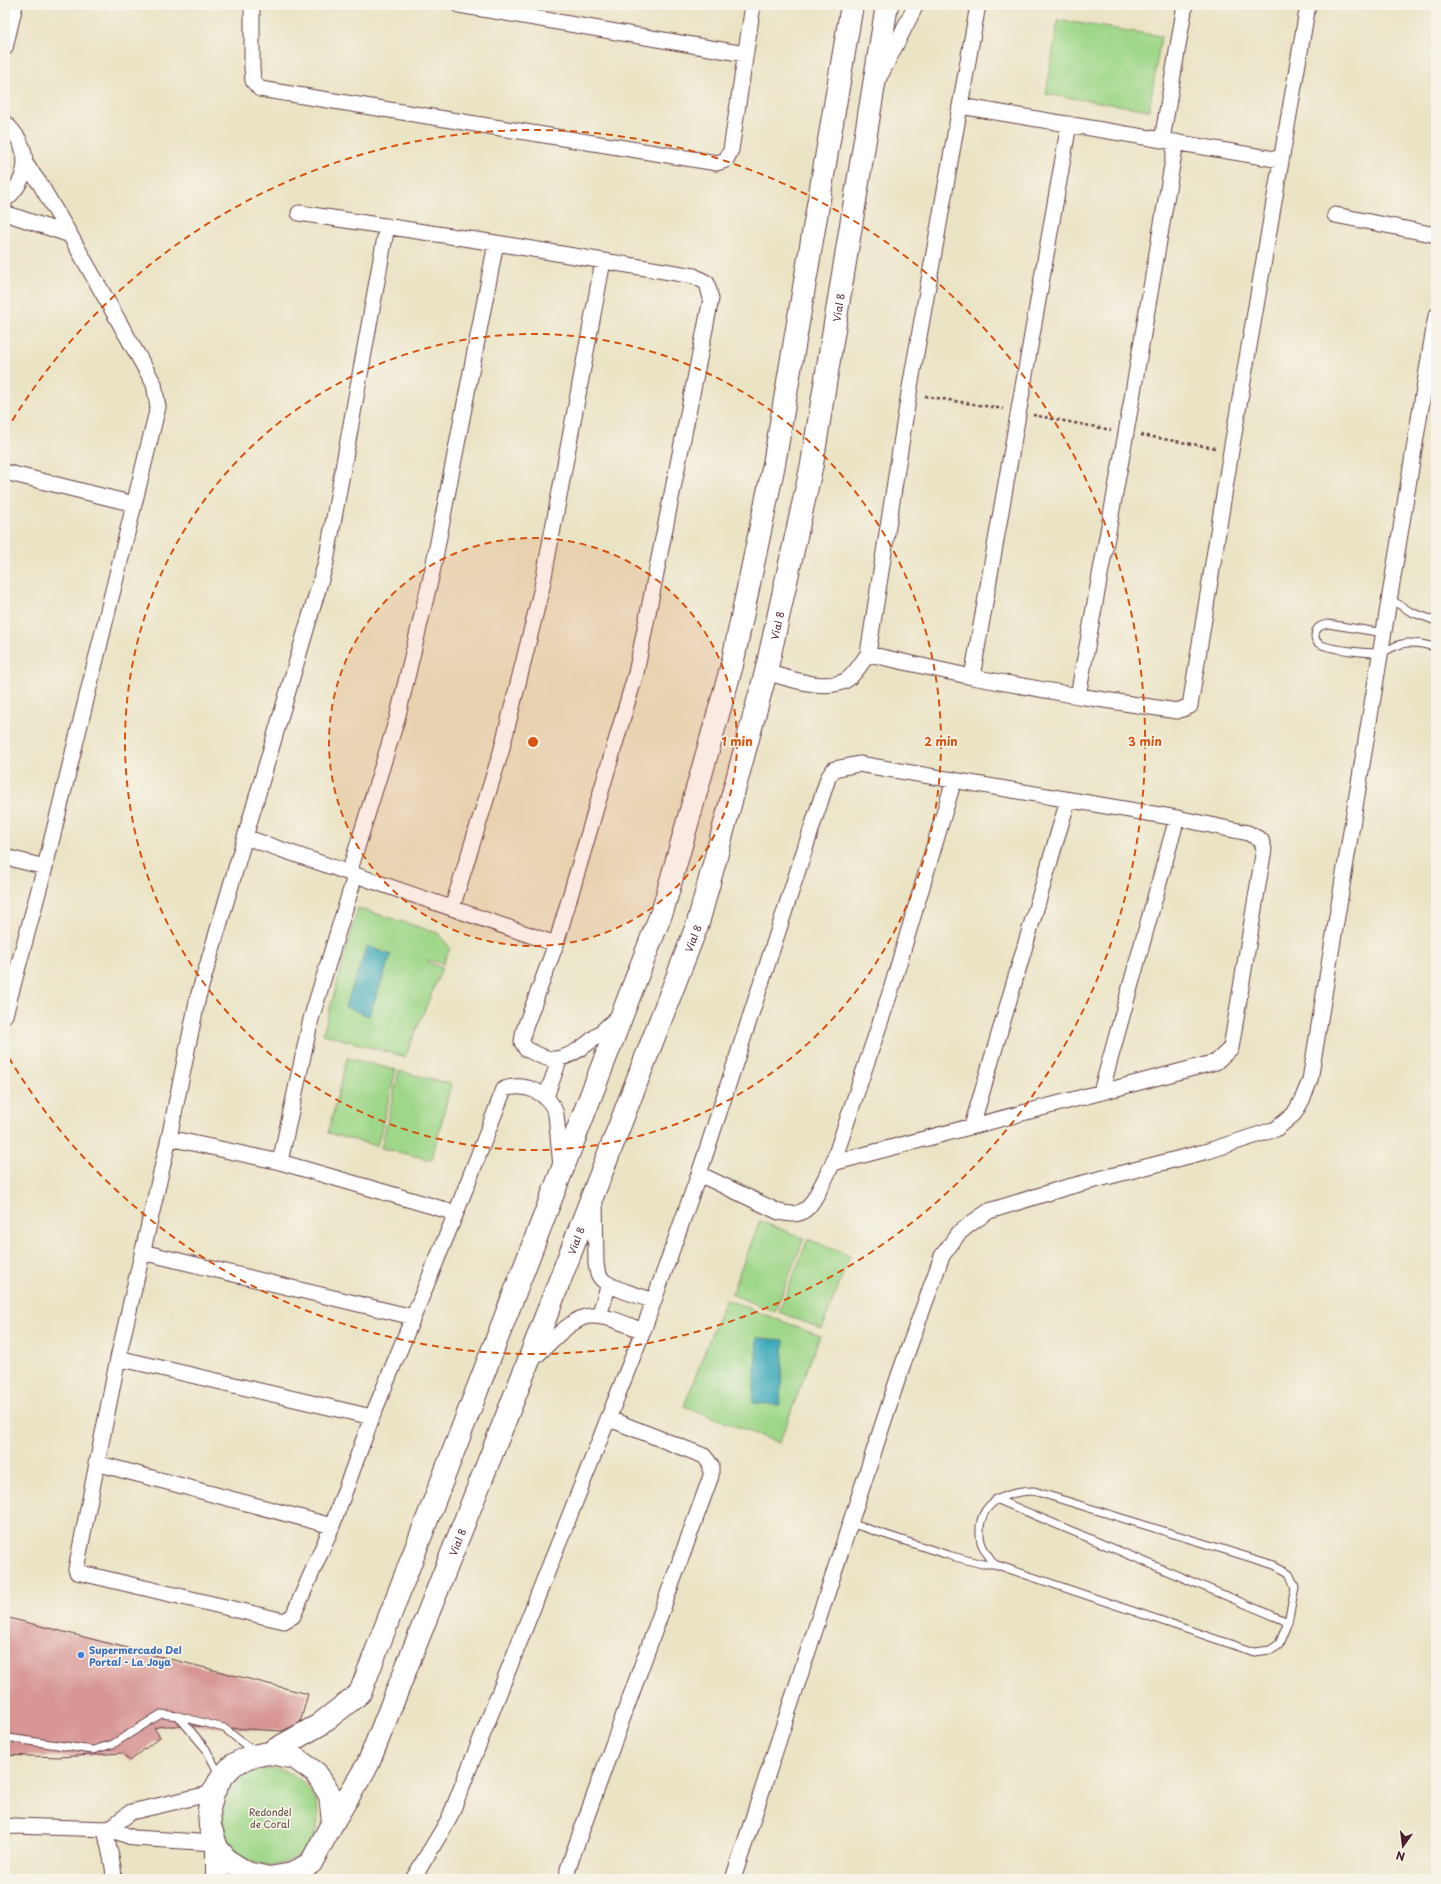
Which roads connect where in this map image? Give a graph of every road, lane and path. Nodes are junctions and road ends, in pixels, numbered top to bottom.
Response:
1 (15, 5) edge
2 (252, 5) edge
3 (459, 5) edge
4 (753, 5) edge
5 (852, 5) edge
6 (887, 5) edge
7 (916, 5) edge
8 (978, 5) edge
9 (1185, 5) edge
10 (1308, 5) edge
11 (5, 48) edge
12 (744, 54) junction
13 (872, 92) junction
14 (960, 106) junction
15 (5, 123) edge
16 (1069, 124) junction
17 (1169, 141) junction
18 (1281, 160) junction
19 (25, 162) junction
20 (5, 200) edge
21 (5, 213) edge
22 (299, 213) dead end
23 (1335, 216) dead end
24 (387, 226) junction
25 (70, 235) junction
26 (1436, 235) edge
27 (496, 243) junction
28 (603, 261) junction
29 (1436, 316) edge
30 (909, 393) junction
31 (1018, 412) junction
32 (1126, 433) junction
33 (1232, 451) junction
34 (5, 472) edge
35 (134, 504) junction
36 (1390, 599) junction
37 (1436, 621) edge
38 (1384, 632) junction
39 (1436, 647) edge
40 (1381, 653) junction
41 (868, 654) junction
42 (766, 672) junction
43 (972, 677) junction
44 (1078, 696) junction
45 (954, 780) junction
46 (1068, 800) junction
47 (1177, 818) junction
48 (246, 837) junction
49 (5, 857) edge
50 (45, 867) junction
51 (352, 875) junction
52 (452, 908) junction
53 (556, 944) junction
54 (624, 1011) junction
55 (5, 1015) edge
56 (560, 1058) junction
57 (1101, 1092) junction
58 (546, 1097) junction
59 (972, 1126) junction
60 (169, 1138) junction
61 (280, 1162) junction
62 (833, 1163) junction
63 (562, 1174) junction
64 (699, 1174) junction
65 (595, 1190) junction
66 (456, 1213) junction
67 (142, 1252) junction
68 (609, 1284) junction
69 (654, 1301) junction
70 (599, 1316) junction
71 (413, 1317) junction
72 (643, 1331) junction
73 (118, 1358) junction
74 (527, 1365) junction
75 (372, 1417) junction
76 (607, 1418) junction
77 (96, 1463) junction
78 (996, 1499) junction
79 (850, 1523) junction
80 (332, 1526) junction
81 (994, 1564) junction
82 (1288, 1622) junction
83 (178, 1716) junction
84 (8, 1738) dead end
85 (264, 1754) junction
86 (217, 1785) junction
87 (333, 1822) junction
88 (5, 1828) edge
89 (107, 1829) junction
90 (216, 1846) junction
91 (307, 1871) edge
92 (114, 1879) edge
93 (217, 1879) edge
94 (413, 1879) edge
95 (567, 1879) edge
96 (733, 1879) edge

1 - 11 street
2 - 12 street
3 - 12 street
4 - 12 street
5 - 54 main road
6 - 13 main road, Vial 8
7 - 13 street
8 - 14 street
9 - 17 street
10 - 18 street
13 - 42 main road, Vial 8
14 - 16 street
14 - 30 street
15 - 19 street
16 - 17 street
16 - 31 street
17 - 18 street
17 - 32 street
18 - 33 street
19 - 20 street
19 - 25 street
21 - 25 street
22 - 24 street
23 - 26 street
24 - 27 street
24 - 48 street
25 - 35 street
27 - 28 street
27 - 51 street
28 - 52 street
28 - 53 street
29 - 36 street
30 - 31 path
30 - 41 street
31 - 32 path
31 - 43 street
32 - 33 path
32 - 44 street
33 - 44 street
34 - 35 street
35 - 50 street
36 - 37 lane
36 - 38 street
38 - 40 street
38 - 40 lane
39 - 40 lane
40 - 79 street
41 - 42 street
41 - 43 street
42 - 65 main road, Vial 8
43 - 44 street
45 - 46 street
45 - 62 street
45 - 64 street
46 - 47 street
46 - 59 street
47 - 57 street
47 - 57 street
48 - 51 street
48 - 60 street
49 - 50 street
50 - 55 street
51 - 52 street
51 - 61 street
52 - 53 street
53 - 56 street
54 - 56 street
54 - 63 main road
56 - 58 street
57 - 59 street
58 - 63 street
58 - 66 street
59 - 62 street
60 - 61 street
60 - 67 street
61 - 66 street
62 - 64 street
63 - 85 main road
64 - 69 street
65 - 68 street
65 - 74 main road, Vial 8
66 - 71 street
67 - 71 street
67 - 73 street
68 - 69 street
68 - 70 street
69 - 72 street
70 - 72 street
70 - 74 street
71 - 75 street
72 - 76 street
73 - 75 street
73 - 77 street
74 - 87 main road, Vial 8
75 - 80 street
76 - 94 street
76 - 95 street
77 - 80 street
77 - 80 street
78 - 81 lane
78 - 82 lane
78 - 82 lane
79 - 81 lane
79 - 96 street
81 - 82 lane
83 - 84 lane
83 - 85 lane
83 - 86 lane
85 - 86 main road
85 - 87 main road
86 - 89 street
86 - 90 main road
87 - 91 main road
88 - 89 street
89 - 90 street
89 - 92 street
90 - 91 main road
90 - 93 main road

